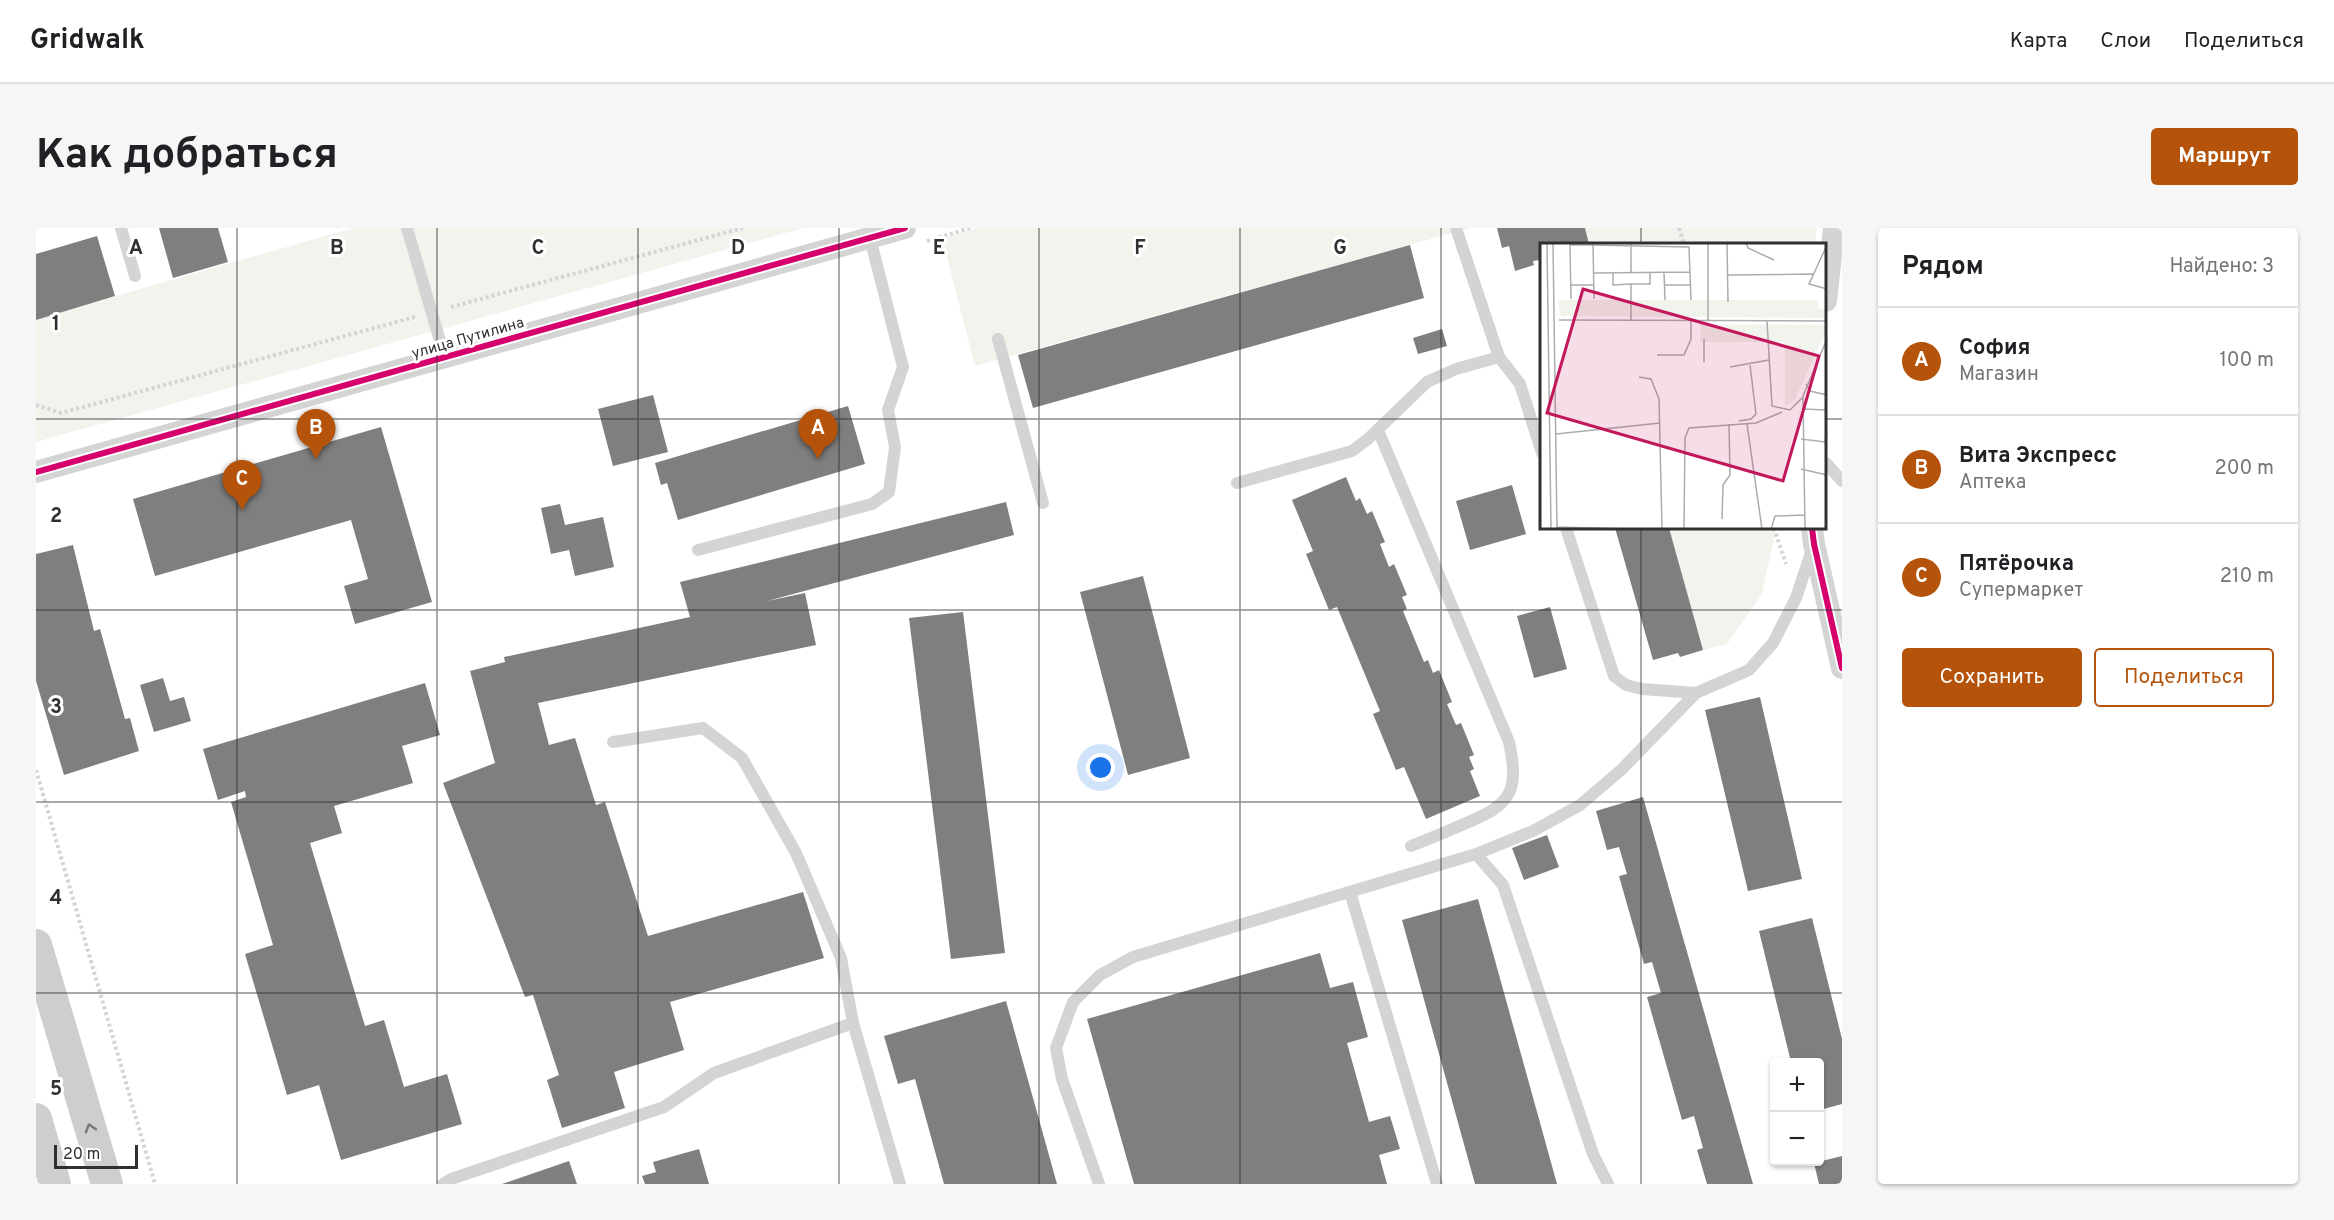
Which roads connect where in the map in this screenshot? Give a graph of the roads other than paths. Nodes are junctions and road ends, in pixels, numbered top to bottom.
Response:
1 (121, 228) edge
2 (407, 228) edge
3 (905, 228) edge
4 (1456, 228) edge
5 (1834, 228) edge
6 (870, 238) junction
7 (135, 276) dead end
8 (1835, 279) edge
9 (1827, 299) edge
10 (998, 339) dead end
11 (1499, 357) junction
12 (445, 358) junction
13 (1378, 430) junction
14 (1540, 447) edge
15 (1827, 464) edge
16 (36, 472) edge
17 (1842, 481) edge
18 (1237, 483) dead end
19 (1043, 503) dead end
20 (1567, 530) edge
21 (1813, 536) edge
22 (698, 550) dead end
23 (1838, 634) edge
24 (1842, 668) edge
25 (1696, 693) junction
26 (613, 742) dead end
27 (1411, 846) dead end
28 (1476, 854) junction
29 (1350, 892) junction
30 (36, 945) edge
31 (853, 1023) junction
32 (36, 1119) edge
33 (55, 1184) edge
34 (107, 1184) edge
35 (443, 1184) edge
36 (900, 1184) edge
37 (1099, 1184) edge
38 (1437, 1184) edge
39 (1608, 1184) edge

1 - 7 lane
2 - 12 lane
3 - 6 street, улица Путилина
4 - 11 lane
5 - 8 street
6 - 12 street, улица Путилина
6 - 22 lane
8 - 9 street
10 - 19 lane
11 - 13 lane
11 - 14 lane
12 - 16 street, улица Путилина
13 - 18 lane
13 - 27 lane
15 - 17 lane
20 - 25 lane
21 - 23 street
21 - 25 lane
23 - 24 street
25 - 28 lane
26 - 31 lane
28 - 29 lane
28 - 39 lane
29 - 37 lane
29 - 38 lane
34 -> 30 main road
31 - 35 lane
31 - 36 lane
32 - 33 main road

